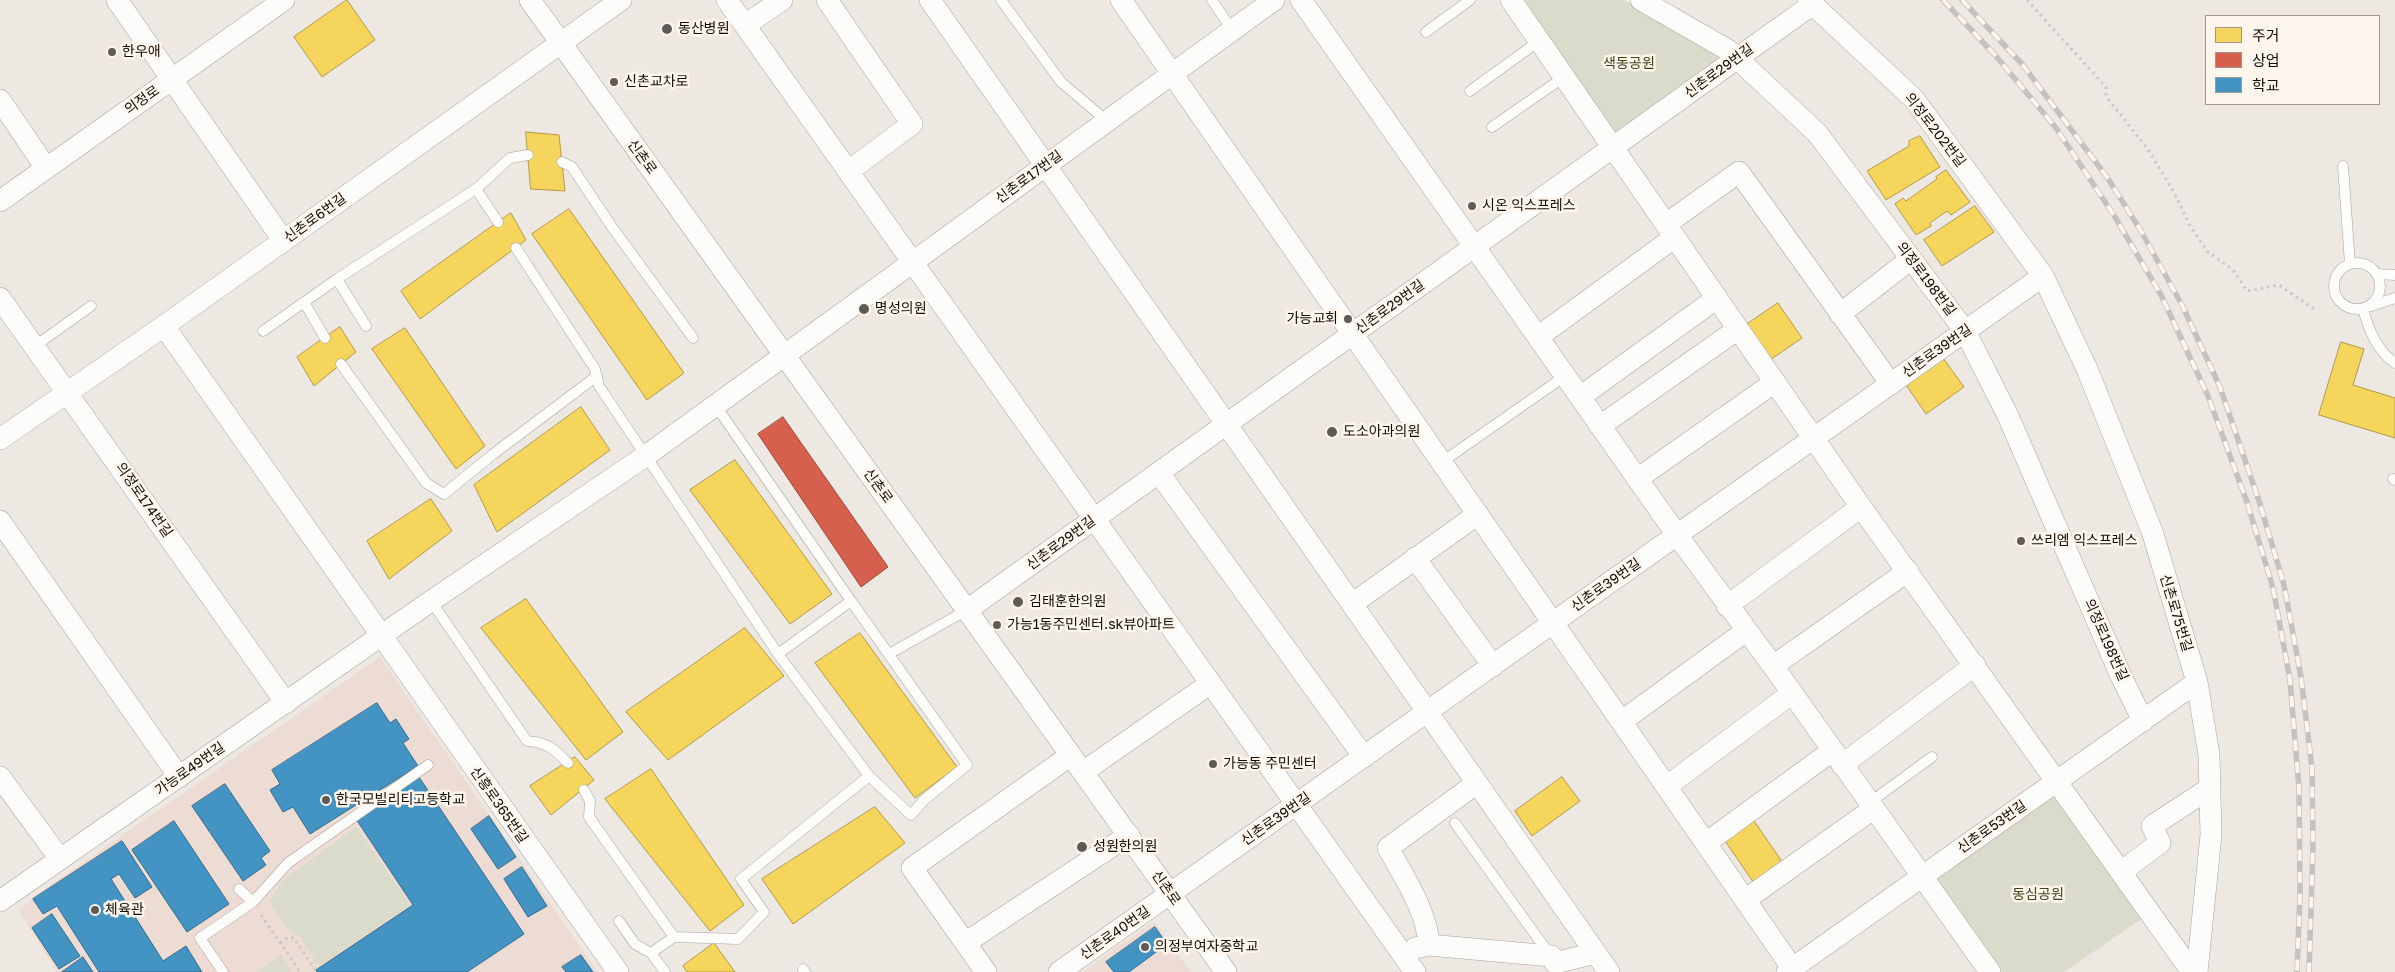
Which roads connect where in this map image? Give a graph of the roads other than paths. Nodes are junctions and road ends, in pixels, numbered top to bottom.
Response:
1 (117, 0) edge
2 (284, 0) edge
3 (530, 0) edge
4 (621, 0) edge
5 (727, 0) edge
6 (782, 0) edge
7 (827, 0) edge
8 (930, 0) edge
9 (1001, 0) edge
10 (1121, 0) edge
11 (1212, 0) edge
12 (1274, 0) edge
13 (1301, 0) edge
14 (1470, 0) edge
15 (1511, 0) edge
16 (1641, 0) edge
17 (1811, 2) edge
18 (745, 25) junction
19 (1232, 30) junction
20 (1426, 32) dead end
21 (1540, 41) junction
22 (560, 42) junction
23 (1737, 59) junction
24 (1172, 73) junction
25 (1564, 77) junction
26 (172, 79) junction
27 (1470, 91) dead end
28 (0, 100) edge
29 (1107, 121) junction
30 (1492, 127) dead end
31 (1613, 148) junction
32 (528, 155) dead end
33 (562, 162) dead end
34 (1045, 165) junction
35 (2343, 166) dead end
36 (46, 168) junction
37 (849, 171) junction
38 (476, 189) junction
39 (0, 201) edge
40 (498, 222) dead end
41 (1671, 231) junction
42 (283, 240) junction
43 (1475, 247) junction
44 (516, 248) dead end
45 (1911, 259) junction
46 (912, 261) junction
47 (2350, 264) junction
48 (2377, 274) junction
49 (2395, 275) edge
50 (2042, 276) junction
51 (337, 279) junction
52 (0, 298) edge
53 (1717, 298) junction
54 (2395, 298) edge
55 (304, 302) junction
56 (91, 306) dead end
57 (2365, 308) junction
58 (1840, 314) junction
59 (164, 326) junction
60 (366, 326) dead end
61 (1738, 329) junction
62 (263, 331) dead end
63 (1965, 331) junction
64 (1353, 334) junction
65 (1538, 337) junction
66 (325, 338) dead end
67 (693, 338) dead end
68 (35, 346) junction
69 (784, 354) junction
70 (341, 364) dead end
71 (2395, 364) edge
72 (597, 376) junction
73 (1565, 376) junction
74 (1774, 382) junction
75 (1891, 384) junction
76 (68, 391) junction
77 (1580, 397) junction
78 (716, 406) junction
79 (1226, 425) junction
80 (1600, 426) junction
81 (1814, 438) junction
82 (0, 439) edge
83 (647, 455) junction
84 (1442, 462) junction
85 (1159, 473) junction
86 (1637, 479) junction
87 (1861, 507) junction
88 (1478, 514) junction
89 (1095, 519) junction
90 (0, 521) edge
91 (1676, 536) junction
92 (1415, 558) junction
93 (1908, 572) junction
94 (431, 601) junction
95 (852, 601) junction
96 (1352, 604) junction
97 (1727, 606) junction
98 (967, 610) junction
99 (1553, 623) junction
100 (1746, 631) junction
101 (381, 637) junction
102 (778, 654) junction
103 (889, 654) junction
104 (1975, 665) junction
105 (1493, 666) junction
106 (1773, 666) junction
107 (2197, 682) junction
108 (1211, 683) junction
109 (1791, 694) junction
110 (286, 703) junction
111 (1427, 712) junction
112 (2143, 721) junction
113 (1622, 722) junction
114 (1070, 755) junction
115 (1364, 757) junction
116 (1932, 757) dead end
117 (1837, 758) junction
118 (568, 762) dead end
119 (428, 765) dead end
120 (1083, 772) junction
121 (869, 776) junction
122 (0, 777) edge
123 (179, 777) junction
124 (2057, 781) junction
125 (1477, 783) junction
126 (1666, 786) junction
127 (2210, 788) junction
128 (584, 790) dead end
129 (1297, 805) junction
130 (1871, 806) junction
131 (1455, 823) dead end
132 (1128, 835) junction
133 (1706, 843) junction
134 (60, 859) junction
135 (2121, 872) junction
136 (1922, 876) junction
137 (239, 889) dead end
138 (1170, 894) junction
139 (1745, 900) junction
140 (0, 901) edge
141 (253, 902) junction
142 (619, 920) dead end
143 (674, 937) junction
144 (965, 943) junction
145 (1429, 945) junction
146 (1400, 951) junction
147 (651, 953) junction
148 (1596, 953) junction
149 (1551, 956) junction
150 (1792, 971) edge
151 (223, 972) edge
152 (618, 972) edge
153 (664, 972) edge
154 (986, 972) edge
155 (1059, 972) edge
156 (1226, 972) edge
157 (1415, 972) edge
158 (1609, 972) edge
159 (1990, 972) edge
160 (2192, 972) edge
161 (2197, 972) edge

1 - 26 street
2 - 26 street, 의정로
3 - 22 street, 신촌로
4 - 22 street, 신촌로6번길
5 - 18 street
6 - 18 street
7 - 37 street
8 - 34 street
9 - 29 lane
10 - 24 street
11 - 19 lane
12 - 19 street, 신촌로17번길
13 - 43 street
14 - 20 lane
15 - 21 street
16 - 23 street, 의정로198번길
17 - 23 street, 신촌로29번길
17 - 50 street, 의정로202번길
18 - 37 street
19 - 24 street, 신촌로17번길
21 - 25 street
21 - 27 lane
22 - 42 street, 신촌로6번길
22 - 69 street, 신촌로
23 - 31 street, 신촌로29번길
23 - 45 street, 의정로198번길
24 - 29 street, 신촌로17번길
24 - 64 street
25 - 30 lane
25 - 31 street
26 - 36 street, 의정로
26 - 42 street
28 - 36 street
29 - 34 street, 신촌로17번길
31 - 41 street
31 - 43 street, 신촌로29번길
32 - 38 lane
33 - 67 lane
34 - 46 street, 신촌로17번길
34 - 79 street
35 - 47 lane
36 - 39 street, 의정로
37 - 46 street
38 - 40 lane
38 - 51 lane
41 - 53 street
41 - 58 street
41 - 65 street
42 - 59 street, 신촌로6번길
43 - 64 street, 신촌로29번길
43 - 65 street
44 - 72 lane
45 - 58 street
45 - 63 street, 의정로198번길
46 - 69 street, 신촌로17번길
46 - 89 street
47 - 48 lane
47 - 57 lane
48 - 49 lane
48 - 57 lane
50 - 63 street, 신촌로39번길
50 - 107 street, 신촌로75번길
51 - 55 lane
51 - 60 lane
52 - 68 street, 의정로174번길
53 - 61 street
53 - 77 street
54 - 57 lane
55 - 62 lane
55 - 66 lane
56 - 68 lane
57 - 71 lane
58 - 75 street
59 - 76 street, 신촌로6번길
59 - 101 street, 신흥로365번길
61 - 74 street
61 - 80 street
63 - 75 street, 신촌로39번길
63 - 112 street, 의정로198번길
64 - 79 street, 신촌로29번길
64 - 84 street
65 - 73 street
68 - 76 street, 의정로174번길
69 - 78 street, 신촌로17번길
69 - 98 street, 신촌로
70 - 72 lane
72 - 83 lane
73 - 77 street
73 - 84 lane
74 - 81 street
74 - 86 street
75 - 81 street, 신촌로39번길
76 - 82 street, 신촌로6번길
76 - 110 street, 의정로174번길
77 - 80 street
78 - 83 street, 신촌로17번길
78 - 95 lane
79 - 85 street, 신촌로29번길
79 - 96 street
80 - 86 street
81 - 87 street
81 - 91 street, 신촌로39번길
83 - 94 street, 가능로49번길
83 - 102 lane
84 - 88 street
85 - 89 street, 신촌로29번길
85 - 115 street
86 - 91 street
87 - 93 street
87 - 97 street
88 - 92 street
88 - 99 street
89 - 98 street, 신촌로29번길
89 - 108 street
90 - 123 street
91 - 97 street
91 - 99 street, 신촌로39번길
92 - 96 street
92 - 105 street
93 - 104 street
93 - 106 street
94 - 101 street, 가능로49번길
94 - 118 lane
95 - 102 lane
95 - 103 lane
96 - 111 street
97 - 100 street
98 - 103 lane
98 - 114 street, 신촌로
99 - 105 street, 신촌로39번길
99 - 113 street
100 - 106 street
100 - 113 street
101 - 110 street, 가능로49번길
101 - 152 street, 신흥로365번길
102 - 121 lane
103 - 121 lane
104 - 117 street
104 - 124 street
105 - 111 street, 신촌로39번길
106 - 109 street
107 - 112 street, 신촌로53번길
107 - 127 street, 신촌로75번길
108 - 120 street
108 - 129 street
109 - 117 street
109 - 126 street
110 - 123 street, 가능로49번길
111 - 115 street, 신촌로39번길
111 - 125 street
112 - 124 street, 신촌로53번길
113 - 126 street
114 - 120 street, 신촌로
114 - 144 street
115 - 129 street, 신촌로39번길
116 - 130 lane
117 - 130 street
117 - 133 street
119 - 141 lane
120 - 132 street, 신촌로
121 - 143 lane
122 - 134 street
123 - 134 street, 가능로49번길
124 - 135 street
124 - 136 street, 신촌로53번길
125 - 145 street
125 - 148 street
126 - 133 street
127 - 135 street
127 - 161 street, 신촌로75번길
128 - 143 lane
129 - 138 street, 신촌로39번길
129 - 146 street
130 - 136 street
130 - 139 street
131 - 149 lane
132 - 138 street, 신촌로
132 - 144 street
133 - 139 street
134 - 140 street, 가능로49번길
135 - 160 street
136 - 150 street, 신촌로53번길
136 - 159 street
137 - 141 lane
138 - 155 street, 신촌로40번길
138 - 156 street, 신촌로
139 - 150 street
141 - 151 lane
142 - 147 lane
143 - 147 lane
144 - 154 street
145 - 146 street
145 - 149 street
146 - 157 street
147 - 153 lane
148 - 149 street
148 - 158 street

